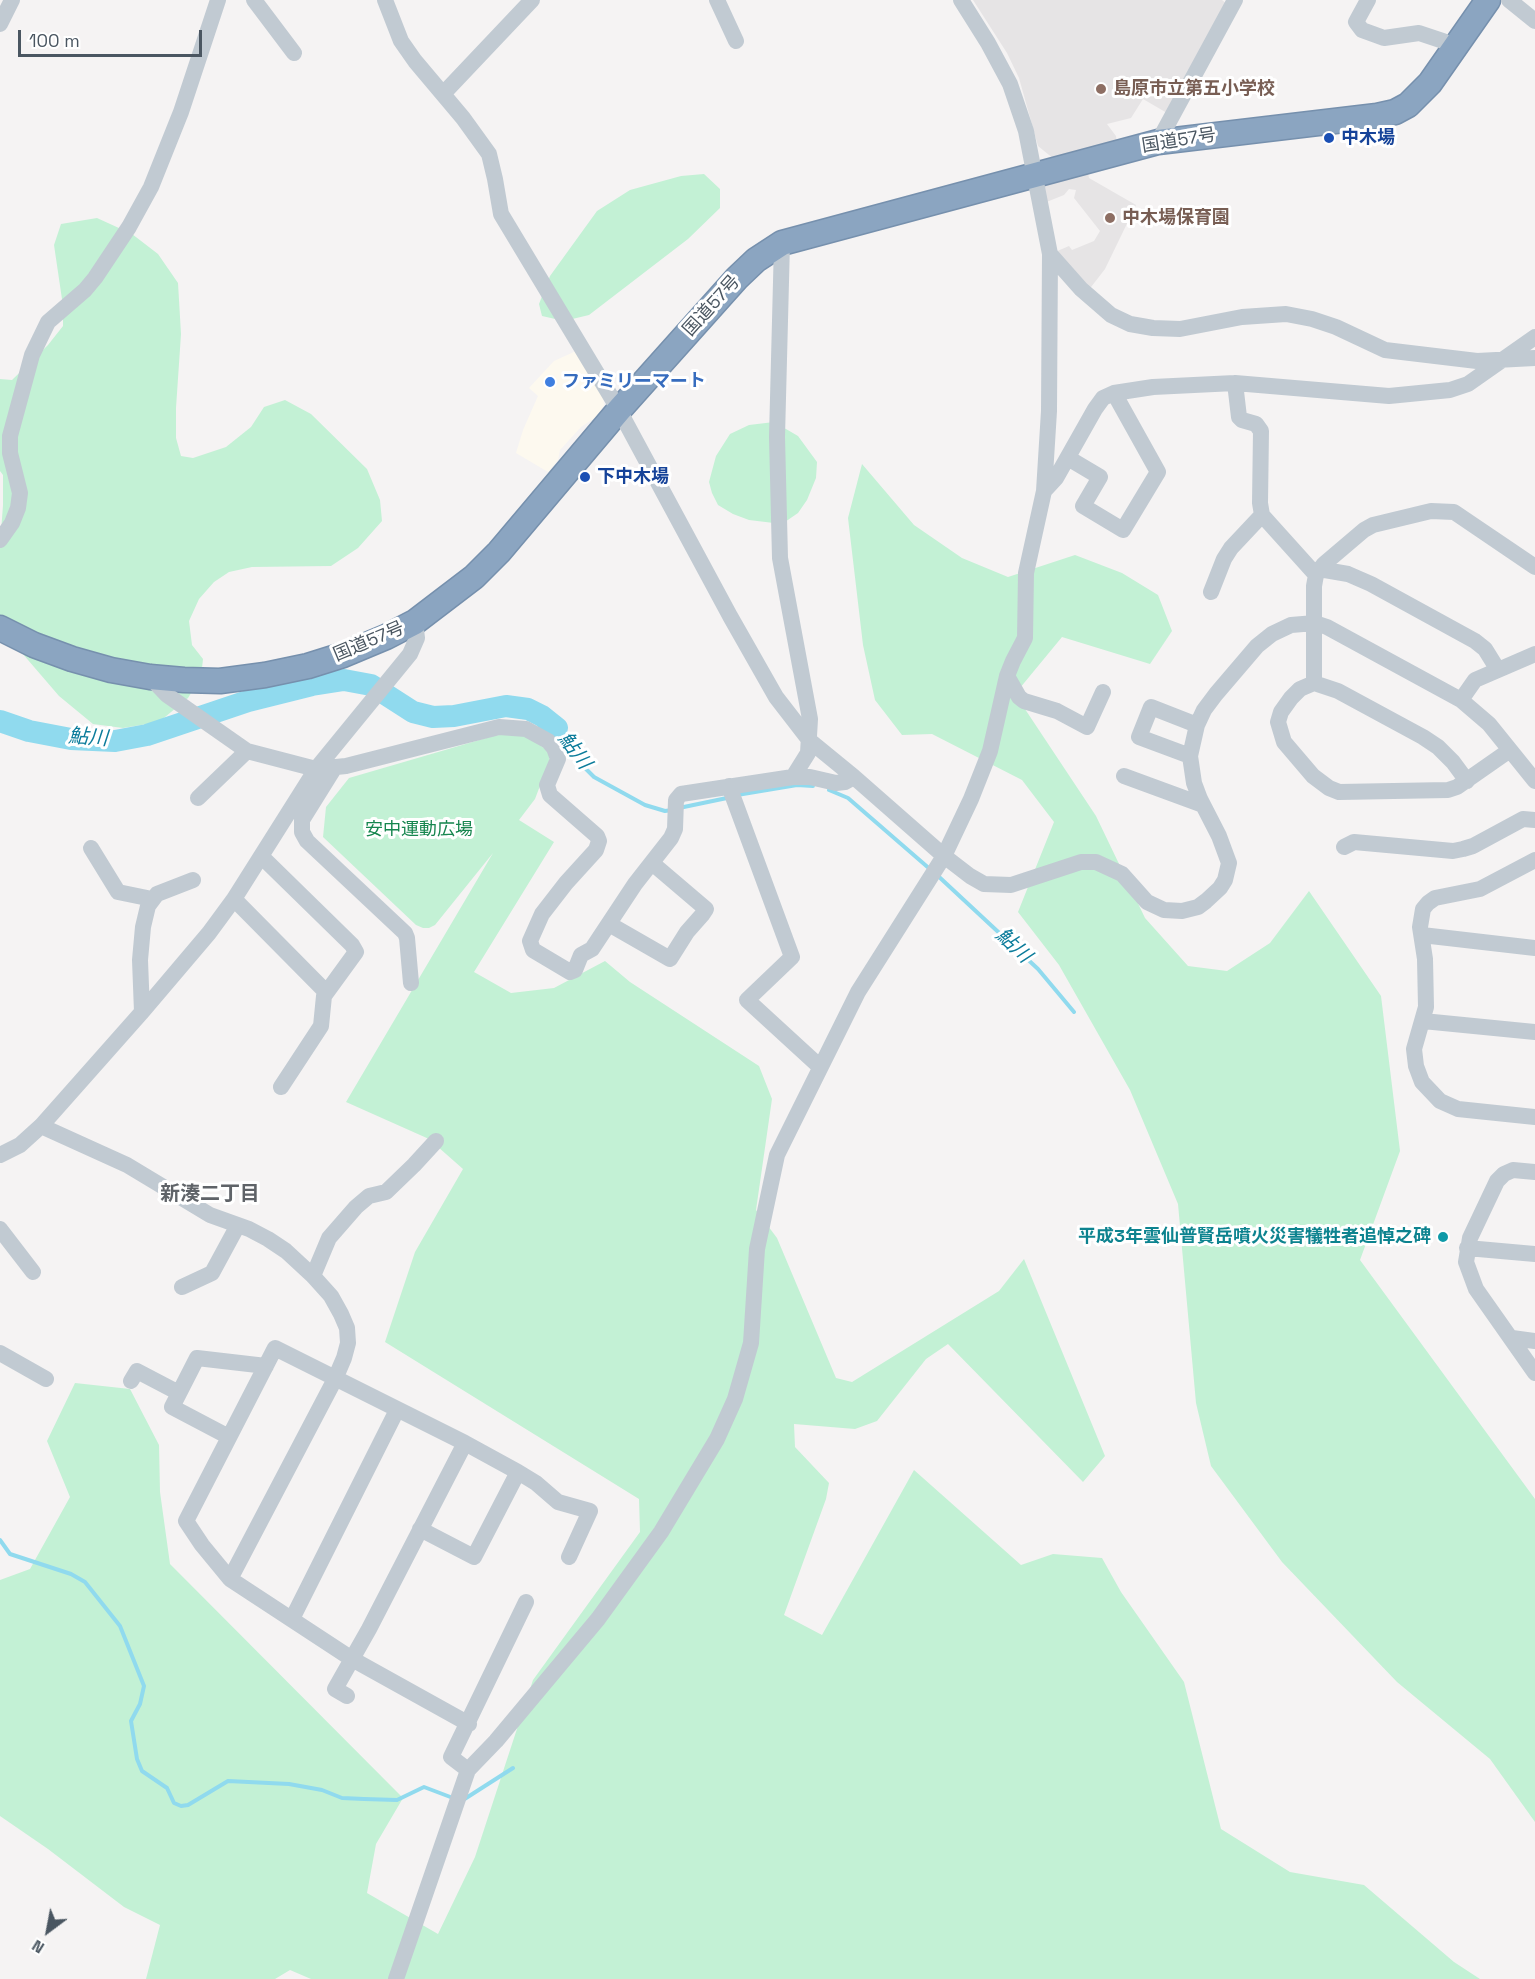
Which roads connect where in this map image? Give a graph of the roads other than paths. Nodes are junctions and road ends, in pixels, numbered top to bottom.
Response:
1 (12, 0) edge
2 (218, 0) edge
3 (254, 0) edge
4 (385, 0) edge
5 (532, 0) edge
6 (717, 0) edge
7 (961, 0) edge
8 (1235, 0) edge
9 (1368, 0) edge
10 (1488, 0) edge
11 (1509, 0) edge
12 (1535, 21) edge
13 (0, 24) edge
14 (736, 41) dead end
15 (1456, 48) junction
16 (294, 53) dead end
17 (443, 94) junction
18 (1158, 142) junction
19 (1035, 175) junction
20 (782, 243) junction
21 (1050, 254) junction
22 (1535, 337) edge
23 (1535, 358) edge
24 (1501, 361) junction
25 (1235, 383) junction
26 (1114, 393) junction
27 (619, 410) junction
28 (1068, 458) junction
29 (1044, 491) junction
30 (1262, 515) junction
31 (0, 540) edge
32 (1535, 567) edge
33 (1318, 572) junction
34 (1211, 592) dead end
35 (415, 622) junction
36 (1315, 623) junction
37 (0, 628) edge
38 (1535, 654) edge
39 (1498, 670) junction
40 (1007, 676) junction
41 (150, 677) junction
42 (1314, 683) junction
43 (806, 685) junction
44 (1103, 692) dead end
45 (776, 697) junction
46 (1461, 700) junction
47 (1197, 725) junction
48 (810, 741) junction
49 (1509, 750) junction
50 (247, 751) junction
51 (1190, 756) junction
52 (335, 767) junction
53 (316, 769) junction
54 (1124, 776) dead end
55 (793, 777) junction
56 (854, 777) junction
57 (1467, 781) junction
58 (1535, 781) edge
59 (732, 793) junction
60 (198, 798) dead end
61 (1203, 805) junction
62 (1535, 820) edge
63 (1344, 847) dead end
64 (91, 848) dead end
65 (261, 856) junction
66 (1535, 860) edge
67 (652, 863) junction
68 (937, 868) junction
69 (193, 880) dead end
70 (152, 899) junction
71 (234, 899) junction
72 (609, 924) junction
73 (1422, 934) junction
74 (1535, 948) edge
75 (411, 983) dead end
76 (326, 992) junction
77 (142, 1012) junction
78 (1423, 1021) junction
79 (1535, 1032) edge
80 (819, 1066) junction
81 (281, 1087) dead end
82 (1535, 1117) edge
83 (41, 1126) junction
84 (436, 1141) dead end
85 (0, 1155) edge
86 (1535, 1172) edge
87 (238, 1225) junction
88 (0, 1229) edge
89 (1467, 1248) junction
90 (1535, 1254) edge
91 (33, 1272) dead end
92 (313, 1276) junction
93 (183, 1287) dead end
94 (1512, 1338) junction
95 (1535, 1341) edge
96 (0, 1353) edge
97 (266, 1366) junction
98 (1535, 1373) edge
99 (46, 1379) dead end
100 (335, 1379) junction
101 (131, 1381) dead end
102 (179, 1393) junction
103 (397, 1410) junction
104 (229, 1437) junction
105 (465, 1443) junction
106 (518, 1472) junction
107 (420, 1529) junction
108 (569, 1557) dead end
109 (230, 1579) junction
110 (526, 1602) dead end
111 (292, 1619) junction
112 (352, 1659) junction
113 (347, 1696) dead end
114 (469, 1724) junction
115 (468, 1770) junction
116 (396, 1979) edge

1 - 13 street
2 - 31 street
3 - 16 street
4 - 17 street
5 - 17 street
6 - 14 street
7 - 19 street
8 - 18 street
9 - 15 street
10 - 15 highway, 国道57号
11 - 12 street
15 - 18 highway, 国道57号
17 - 27 street
18 - 19 highway, 国道57号
19 - 20 highway, 国道57号
19 - 21 street
20 - 27 highway, 国道57号
20 - 43 street
21 - 24 street
21 - 29 street
22 - 24 street
23 - 24 street
24 - 25 street
25 - 26 street
25 - 30 street
26 - 28 street
26 - 28 street
27 - 35 highway, 国道57号
27 - 45 street
28 - 29 street
29 - 40 street
30 - 33 street
30 - 34 street
32 - 33 street
33 - 36 street
33 - 39 street
35 - 41 highway, 国道57号
35 - 53 street
36 - 42 street
36 - 46 street
36 - 47 street
37 - 41 highway, 国道57号
38 - 39 street
39 - 46 street
40 - 44 street
40 - 68 street
41 - 50 street
42 - 57 street
42 - 57 street
43 - 45 street
43 - 48 street
45 - 48 street
46 - 49 street
47 - 51 street
47 - 51 street
48 - 55 street
48 - 56 street
49 - 57 street
49 - 58 street
50 - 53 street
50 - 60 street
51 - 61 street
52 - 53 street
52 - 72 street
52 - 75 street
53 - 65 street
54 - 61 street
55 - 56 street
55 - 59 street
56 - 68 street
59 - 67 street
59 - 80 street
61 - 68 street
62 - 63 street
64 - 70 street
65 - 71 street
65 - 76 street
66 - 73 street
67 - 72 street
67 - 72 street
68 - 80 street
69 - 70 street
70 - 77 street
71 - 76 street
71 - 77 street
73 - 74 street
73 - 78 street
76 - 81 street
77 - 83 street
78 - 79 street
78 - 82 street
80 - 115 street
83 - 85 street
83 - 87 street
84 - 92 street
86 - 89 street
87 - 92 street
87 - 93 street
88 - 91 street
89 - 90 street
89 - 94 street
92 - 100 street
94 - 95 street
94 - 98 street
96 - 99 street
97 - 100 street
97 - 102 street
97 - 104 street
100 - 103 street
100 - 109 street
101 - 102 street
102 - 104 street
103 - 105 street
103 - 111 street
104 - 109 street
105 - 106 street
105 - 107 street
106 - 107 street
106 - 108 street
107 - 112 street
109 - 111 street
110 - 114 street
111 - 112 street
112 - 113 street
112 - 114 street
114 - 115 street
115 - 116 street

